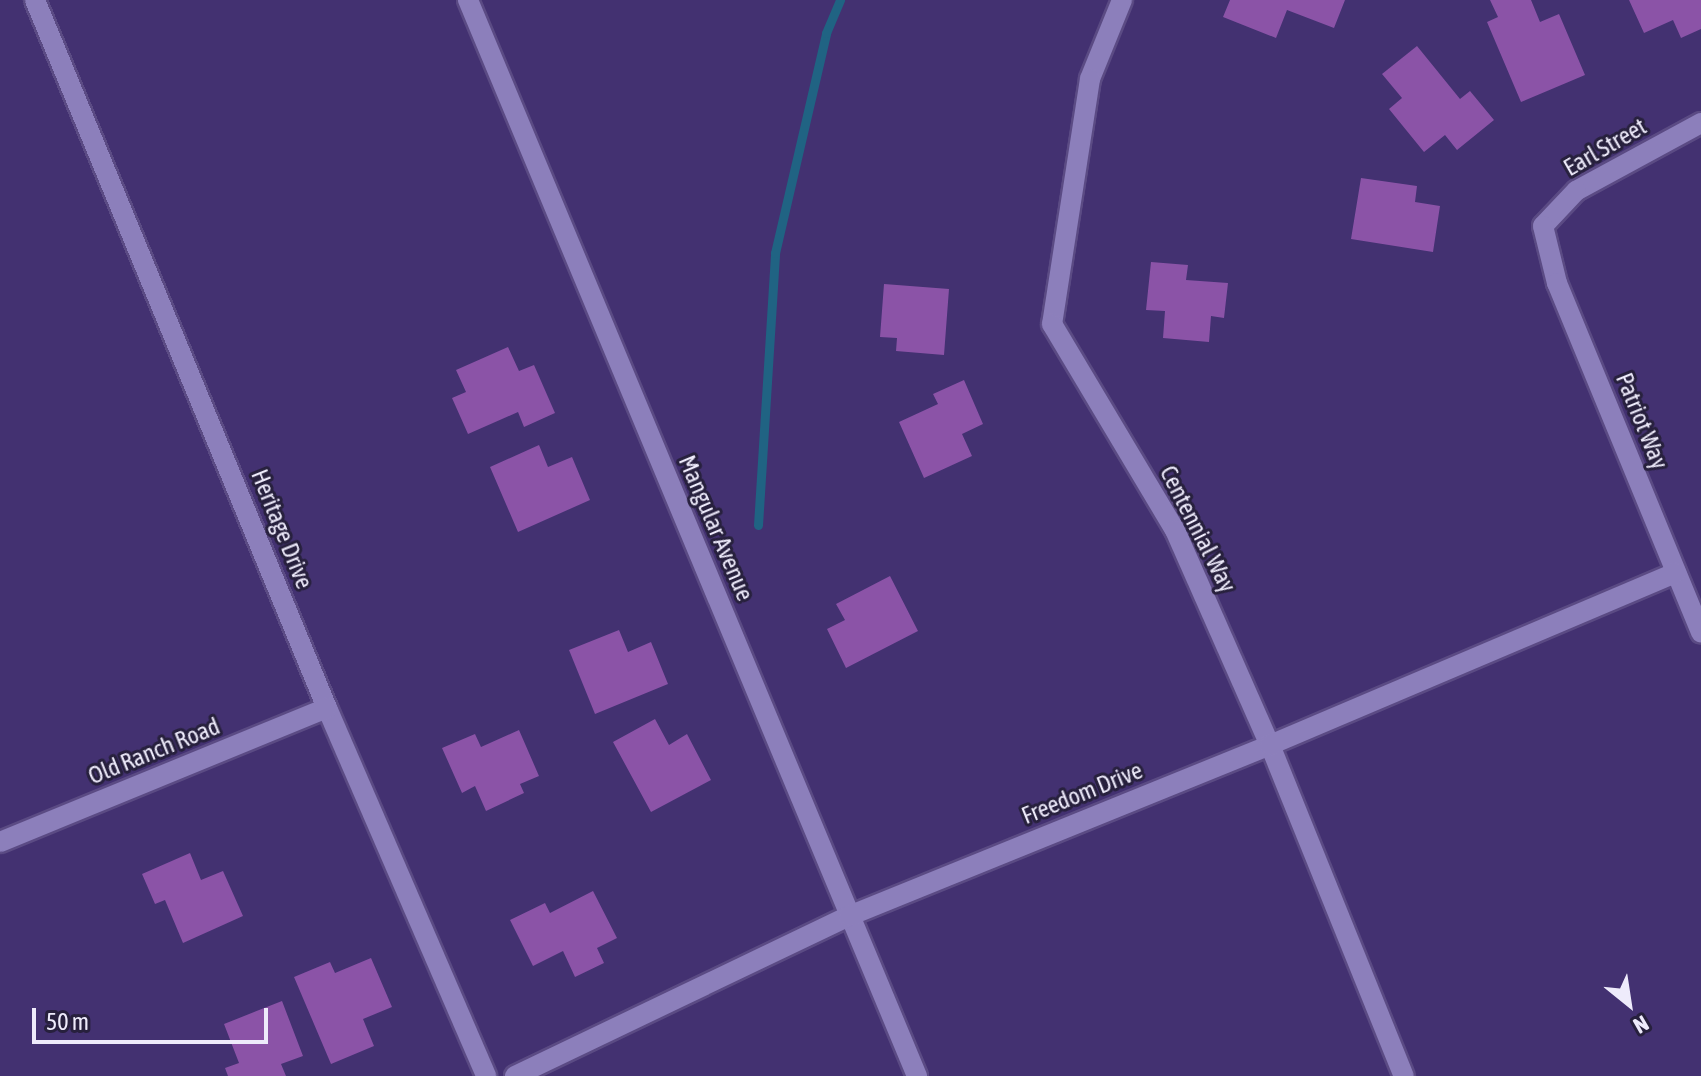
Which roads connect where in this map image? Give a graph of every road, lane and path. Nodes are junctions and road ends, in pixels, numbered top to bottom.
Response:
1 (35, 0) edge
2 (468, 0) edge
3 (1122, 0) edge
4 (1701, 123) edge
5 (1543, 226) joint
6 (1676, 573) junction
7 (1701, 632) edge
8 (327, 708) junction
9 (1270, 745) junction
10 (0, 842) edge
11 (849, 916) junction
12 (486, 1076) edge
13 (515, 1076) edge
14 (917, 1076) edge
15 (1404, 1076) edge

1 - 8 street, Heritage Drive
2 - 11 street, Mangular Avenue
3 - 9 street, Centennial Way
4 - 5 street, Earl Street
5 - 6 street, Patriot Way
6 - 7 street, Patriot Way
6 - 9 street, Freedom Drive
8 - 10 street, Old Ranch Road
8 - 12 street, Heritage Drive
9 - 11 street, Freedom Drive
9 - 15 street, Centennial Way
11 - 13 street, Freedom Drive
11 - 14 street, Mangular Avenue

